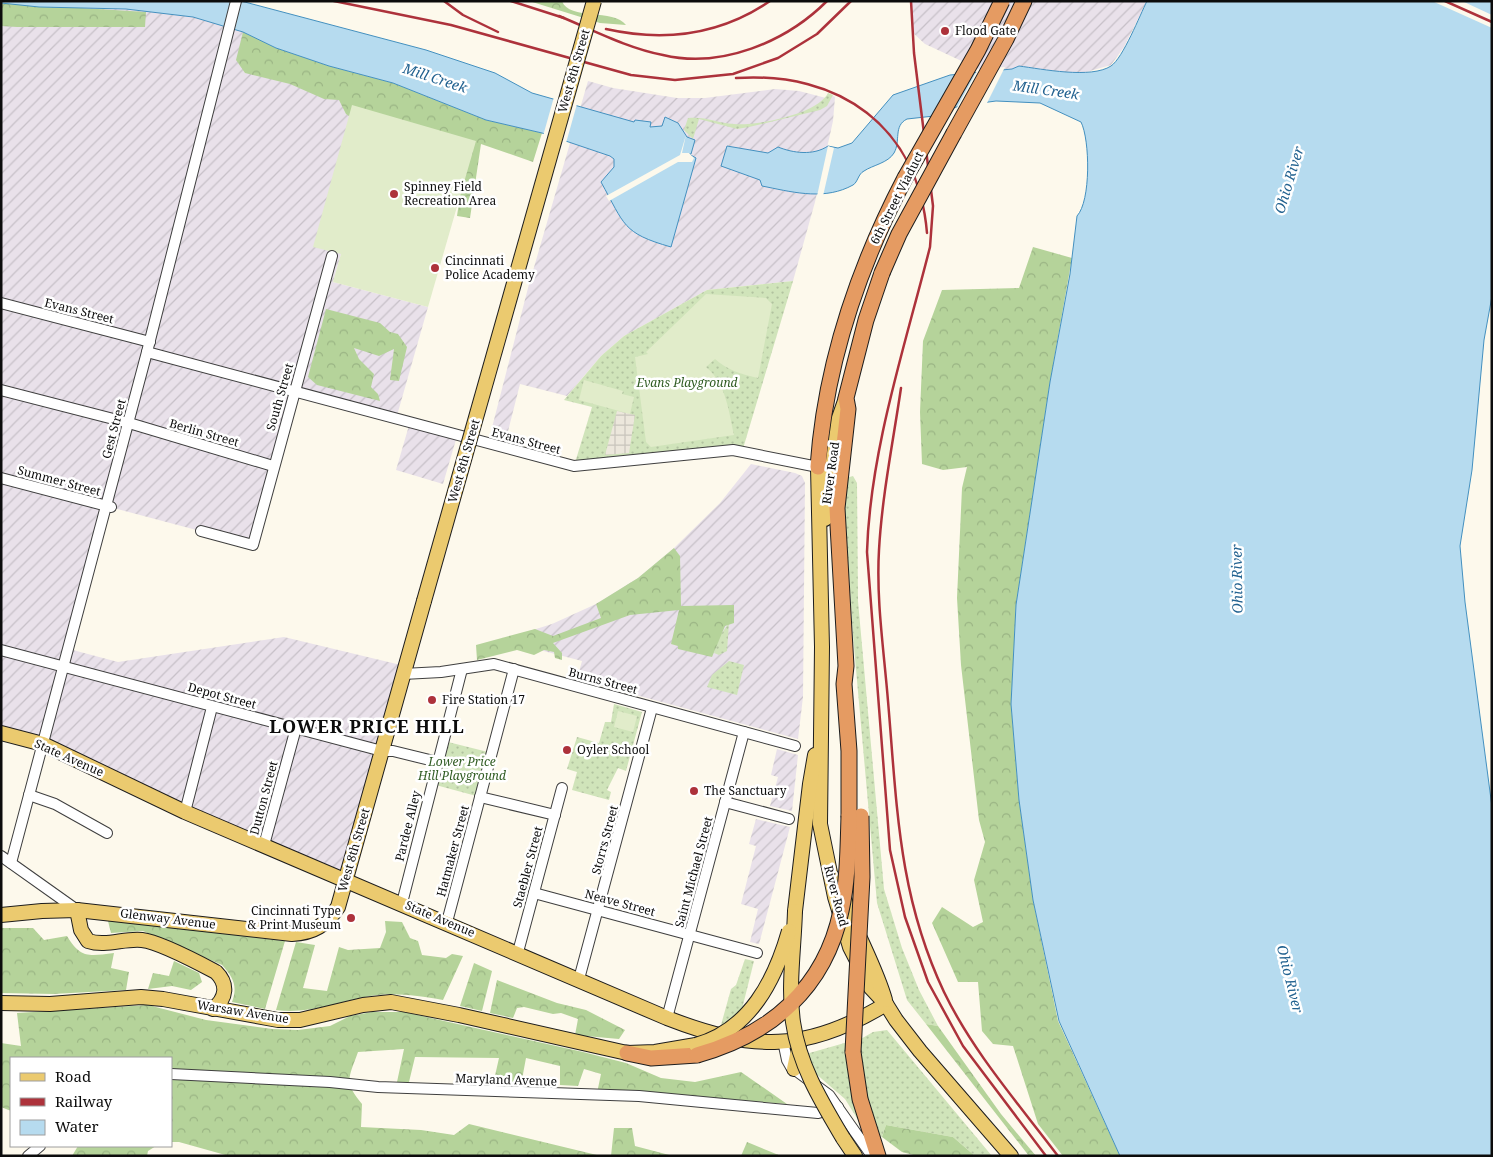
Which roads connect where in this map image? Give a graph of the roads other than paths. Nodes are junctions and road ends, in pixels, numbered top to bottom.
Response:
1 (236, 1) edge
2 (594, 1) edge
3 (1002, 1) edge
4 (1024, 1) edge
5 (332, 256) dead end
6 (1, 303) edge
7 (149, 347) junction
8 (1, 390) edge
9 (294, 392) junction
10 (836, 418) junction
11 (128, 423) junction
12 (273, 466) junction
13 (818, 467) junction
14 (1, 478) edge
15 (108, 506) junction
16 (201, 531) dead end
17 (820, 549) junction
18 (1, 650) edge
19 (64, 666) junction
20 (514, 669) junction
21 (404, 670) junction
22 (462, 670) junction
23 (212, 707) junction
24 (652, 708) junction
25 (821, 725) junction
26 (296, 728) junction
27 (744, 732) junction
28 (1, 733) edge
29 (43, 744) junction
30 (795, 746) dead end
31 (382, 751) junction
32 (438, 762) junction
33 (562, 788) dead end
34 (29, 795) junction
35 (480, 797) junction
36 (725, 802) junction
37 (185, 812) junction
38 (555, 815) junction
39 (855, 816) junction
40 (789, 819) dead end
41 (107, 833) dead end
42 (264, 844) junction
43 (1, 856) edge
44 (11, 863) junction
45 (345, 879) junction
46 (534, 893) junction
47 (402, 903) junction
48 (78, 910) junction
49 (599, 911) junction
50 (795, 911) junction
51 (1, 915) edge
52 (330, 919) joint
53 (447, 922) junction
54 (690, 935) junction
55 (518, 952) junction
56 (757, 953) dead end
57 (579, 979) junction
58 (1, 1004) edge
59 (886, 1004) junction
60 (213, 1009) junction
61 (666, 1018) junction
62 (801, 1039) junction
63 (783, 1041) junction
64 (696, 1050) junction
65 (628, 1053) joint
66 (794, 1069) junction
67 (172, 1074) edge
68 (838, 1107) junction
69 (39, 1147) edge
70 (28, 1156) edge
71 (855, 1156) edge
72 (872, 1156) edge
73 (878, 1156) edge
74 (1011, 1156) edge

1 - 7 street, Gest Street
2 - 21 main road, West 8th Street, bridge
3 - 10 highway, 6th Street Viaduct, bridge
4 - 10 highway, 6th Street Viaduct, bridge
5 - 9 street, South Street
6 - 7 street, Evans Street
7 - 9 street, Evans Street
7 - 11 street, Gest Street
8 - 11 street, Berlin Street
9 - 12 street, South Street
9 - 13 street, Evans Street
10 - 13 highway, 6th Street Viaduct
10 - 17 main road, River Road
10 - 39 highway
11 - 12 street, Berlin Street
11 - 15 street, Gest Street
12 - 16 street, South Street
13 - 17 main road, River Road
14 - 15 street, Summer Street
15 - 19 street, Gest Street
17 - 25 main road, River Road
18 - 19 street, Depot Street
19 - 23 street, Depot Street
19 - 29 street, Gest Street
20 - 22 street, Burns Street
20 - 24 street, Burns Street
20 - 35 street, Hatmaker Street
21 - 22 street, Burns Street
21 - 31 main road, West 8th Street
22 - 32 street, Pardee Alley
23 - 26 street, Depot Street
23 - 37 street
24 - 27 street, Burns Street
24 - 49 street, Storrs Street
25 - 50 main road
25 - 59 main road, River Road
26 - 31 street, Depot Street
26 - 42 street, Dutton Street
27 - 30 street, Burns Street
27 - 36 street, Saint Michael Street
28 - 29 main road, State Avenue
29 - 34 street, Gest Street
29 - 37 main road, State Avenue
31 - 32 street, Depot Street
31 - 45 main road, West 8th Street
32 - 47 street, Pardee Alley
33 - 38 street, Staebler Street
34 - 41 street
34 - 44 street, Gest Street
35 - 38 street
35 - 53 street, Hatmaker Street
36 - 40 street
36 - 54 street, Saint Michael Street
37 - 42 main road, State Avenue
38 - 46 street, Staebler Street
39 - 64 highway, bridge
39 - 73 highway, bridge
42 - 45 main road, State Avenue
43 - 44 street
44 - 48 street
45 - 47 main road, State Avenue
45 - 52 main road, West 8th Street
46 - 49 street, Neave Street
46 - 55 street, Staebler Street
47 - 53 main road, State Avenue
48 - 51 main road, Glenway Avenue
48 - 52 main road, Glenway Avenue
48 - 60 main road
49 - 54 street, Neave Street
49 - 57 street, Storrs Street
50 - 64 main road, bridge
50 - 71 main road, bridge
53 - 55 main road, State Avenue
54 - 56 street, Neave Street
54 - 61 street, Saint Michael Street
55 - 57 main road, State Avenue
57 - 61 main road, State Avenue
58 - 60 main road, Warsaw Avenue
59 - 62 main road, State Avenue
59 - 74 main road, River Road
60 - 65 main road, Warsaw Avenue
61 - 63 main road, State Avenue
62 - 63 main road, State Avenue
62 - 66 main road
63 - 66 street
64 - 65 highway
66 - 68 street
67 - 68 street, Maryland Avenue
68 - 72 street
69 - 70 street

